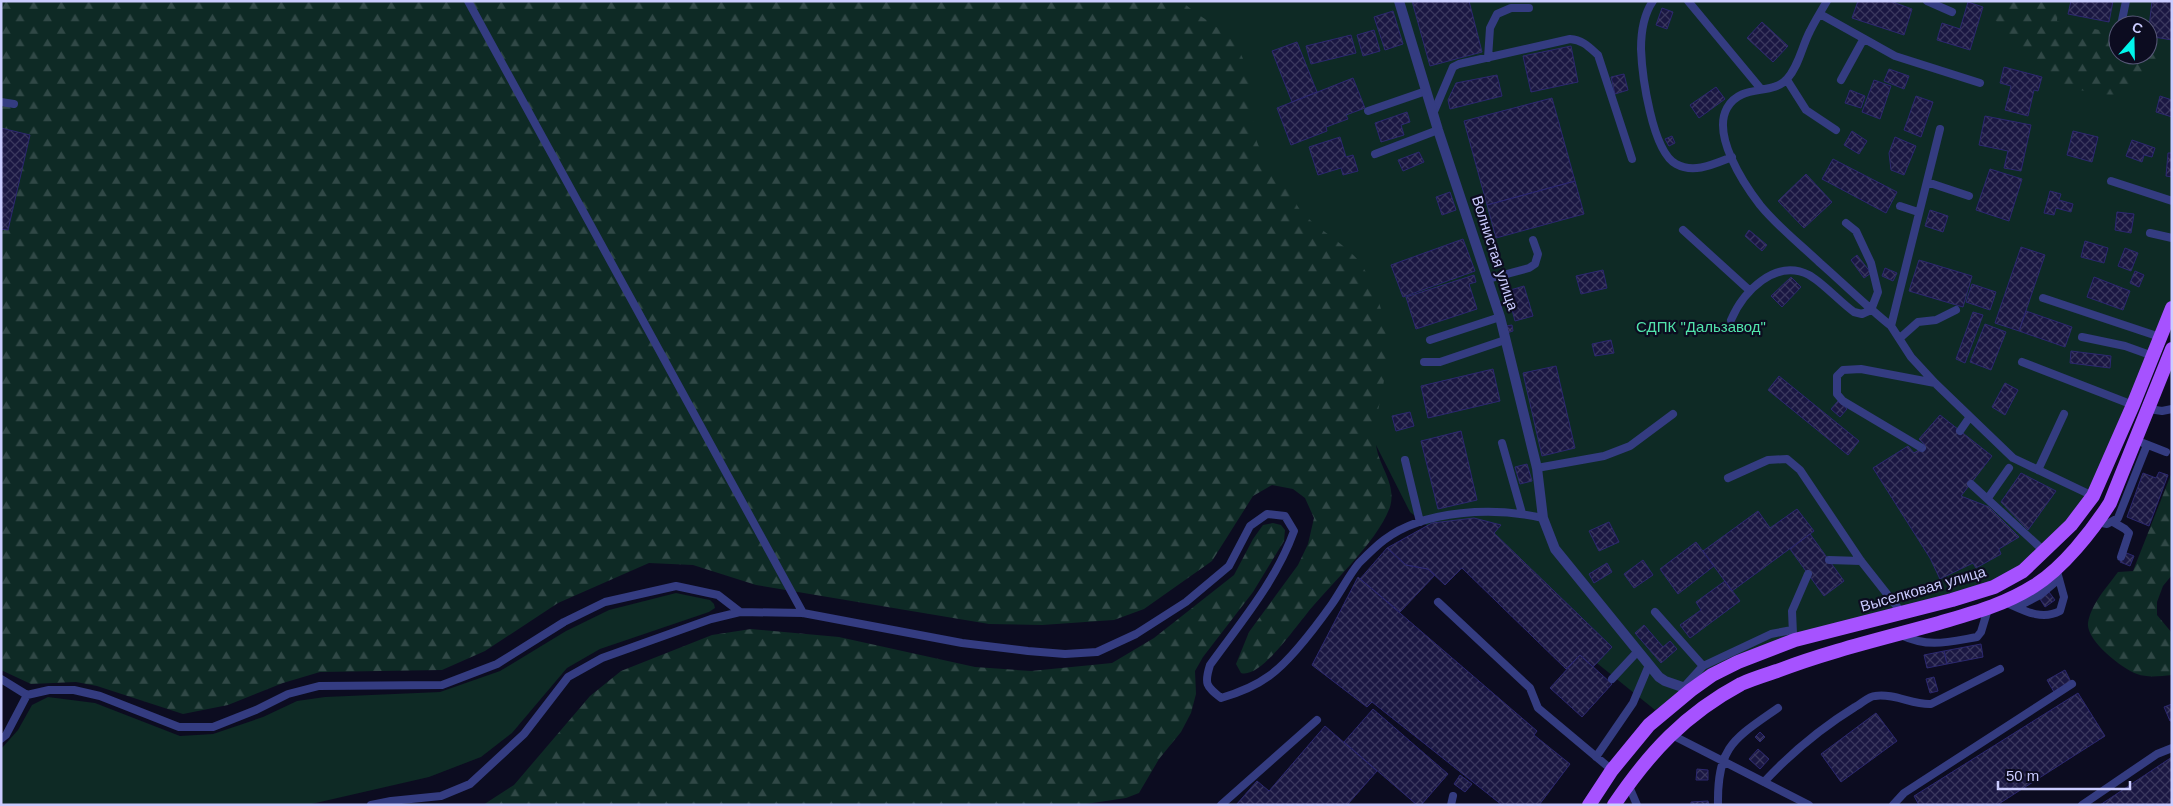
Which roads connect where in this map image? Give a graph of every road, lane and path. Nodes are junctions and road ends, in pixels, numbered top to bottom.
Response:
1 (468, 1) edge
2 (1399, 1) edge
3 (1652, 1) edge
4 (1688, 1) edge
5 (1827, 1) edge
6 (1928, 1) edge
7 (2126, 1) edge
8 (1528, 8) dead end
9 (1952, 12) dead end
10 (1820, 14) junction
11 (2124, 15) edge
12 (1863, 40) junction
13 (1488, 58) junction
14 (1787, 80) junction
15 (1841, 80) dead end
16 (1980, 84) dead end
17 (1762, 89) junction
18 (1426, 91) junction
19 (1, 102) edge
20 (14, 104) dead end
21 (1368, 110) dead end
22 (1433, 114) junction
23 (1940, 129) dead end
24 (1438, 130) junction
25 (1836, 130) dead end
26 (1375, 154) dead end
27 (1732, 157) junction
28 (1632, 159) dead end
29 (2111, 181) dead end
30 (1927, 182) junction
31 (1969, 196) dead end
32 (2172, 202) edge
33 (1900, 206) dead end
34 (1918, 212) junction
35 (1846, 223) dead end
36 (1683, 230) dead end
37 (2150, 233) dead end
38 (2172, 238) edge
39 (1533, 240) dead end
40 (1488, 279) junction
41 (1749, 290) junction
42 (2043, 298) dead end
43 (2172, 308) edge
44 (1871, 310) junction
45 (1956, 310) dead end
46 (1500, 316) junction
47 (1731, 320) dead end
48 (1891, 326) junction
49 (2082, 337) dead end
50 (2160, 337) junction
51 (1900, 338) junction
52 (1430, 340) dead end
53 (1505, 340) junction
54 (2172, 349) edge
55 (2153, 356) junction
56 (1424, 362) dead end
57 (2022, 362) dead end
58 (1935, 384) junction
59 (2133, 405) junction
60 (2148, 409) junction
61 (2172, 409) edge
62 (1673, 414) dead end
63 (2064, 414) dead end
64 (1969, 418) junction
65 (1960, 431) dead end
66 (2142, 442) junction
67 (1502, 443) dead end
68 (1922, 448) dead end
69 (2166, 452) dead end
70 (1405, 460) dead end
71 (1537, 468) junction
72 (2009, 468) dead end
73 (2038, 470) junction
74 (1728, 478) dead end
75 (1970, 484) dead end
76 (2092, 496) junction
77 (1988, 498) junction
78 (1522, 513) junction
79 (1542, 518) junction
80 (1420, 522) junction
81 (2098, 522) junction
82 (2113, 522) junction
83 (2044, 551) junction
84 (2121, 557) dead end
85 (1829, 560) dead end
86 (1861, 561) junction
87 (2058, 573) junction
88 (1808, 574) dead end
89 (1438, 602) dead end
90 (2011, 605) junction
91 (1988, 609) junction
92 (740, 612) junction
93 (1655, 612) dead end
94 (803, 613) junction
95 (1902, 613) junction
96 (1899, 634) junction
97 (1793, 635) junction
98 (1638, 651) junction
99 (1649, 665) junction
100 (1703, 666) junction
101 (2000, 669) dead end
102 (1, 679) edge
103 (1612, 680) dead end
104 (2072, 684) dead end
105 (1688, 688) junction
106 (27, 695) junction
107 (1778, 708) dead end
108 (1317, 720) dead end
109 (1670, 734) junction
110 (1, 739) edge
111 (2172, 748) edge
112 (1596, 757) junction
113 (1722, 760) junction
114 (1612, 770) junction
115 (1764, 782) junction
116 (1628, 784) junction
117 (1453, 796) dead end
118 (371, 805) edge
119 (1221, 805) edge
120 (1451, 805) edge
121 (1589, 805) edge
122 (1614, 805) edge
123 (1637, 805) edge
124 (1718, 805) edge
125 (1809, 805) edge
126 (1893, 805) edge
127 (2082, 805) edge

1 - 94 lane
2 - 18 street, Волнистая улица
3 - 27 lane
4 - 17 lane
5 - 10 lane
6 - 9 lane
7 - 11 lane
8 - 13 lane
10 - 12 lane
10 - 14 lane
12 - 15 lane
12 - 16 lane
13 - 22 lane
13 - 28 lane
14 - 17 lane
14 - 25 lane
17 - 27 lane
18 - 21 lane
18 - 22 street, Волнистая улица
19 - 20 lane
22 - 24 street, Волнистая улица
23 - 30 lane
24 - 26 lane
24 - 40 street, Волнистая улица
27 - 44 lane
29 - 32 lane
30 - 31 lane
30 - 34 lane
33 - 34 lane
34 - 48 lane
35 - 44 lane
36 - 41 lane
37 - 38 lane
39 - 40 lane
40 - 46 street, Волнистая улица
41 - 44 lane
41 - 47 lane
42 - 50 lane
43 - 50 main road, Выселковая улица
44 - 48 lane
45 - 51 lane
46 - 52 lane
46 - 53 street, Волнистая улица
48 - 51 lane
49 - 55 lane
50 - 55 main road, Выселковая улица
51 - 58 lane
53 - 56 lane
53 - 71 street, Волнистая улица
54 - 60 main road
55 - 59 main road, Выселковая улица
57 - 59 lane
58 - 64 lane
58 - 68 lane
59 - 76 main road, Выселковая улица
60 - 61 lane
60 - 66 main road
62 - 71 lane
63 - 73 lane
64 - 65 lane
64 - 73 lane
66 - 69 lane
66 - 81 main road
66 - 82 lane
67 - 78 lane
70 - 80 lane
71 - 79 street, Волнистая улица
72 - 77 lane
73 - 76 lane
74 - 86 lane
75 - 77 lane
76 - 83 main road, Выселковая улица
77 - 83 lane
78 - 79 lane
78 - 80 lane
79 - 98 street, Волнистая улица
80 - 94 lane
81 - 82 lane
81 - 87 main road
82 - 84 lane
83 - 95 main road, Выселковая улица
85 - 86 lane
86 - 95 lane
87 - 90 main road
87 - 90 lane
88 - 97 lane
89 - 112 lane
90 - 91 main road
91 - 96 main road
91 - 96 lane
92 - 94 lane
92 - 106 lane
92 - 118 lane
93 - 100 lane
95 - 97 main road, Выселковая улица
96 - 109 main road
97 - 100 lane
97 - 105 main road, Выселковая улица
98 - 99 street, Волнистая улица
98 - 103 lane
99 - 105 street, Волнистая улица
99 - 112 lane
100 - 105 lane
101 - 115 lane
102 - 106 lane
104 - 126 lane
105 - 114 main road, Выселковая улица
106 - 110 lane
107 - 113 lane
108 - 119 lane
109 - 113 lane
109 - 116 main road
111 - 127 lane
112 - 114 lane
113 - 115 lane
113 - 124 lane
114 - 121 main road, Выселковая улица
115 - 125 lane
116 - 122 main road
116 - 123 lane
117 - 120 lane

